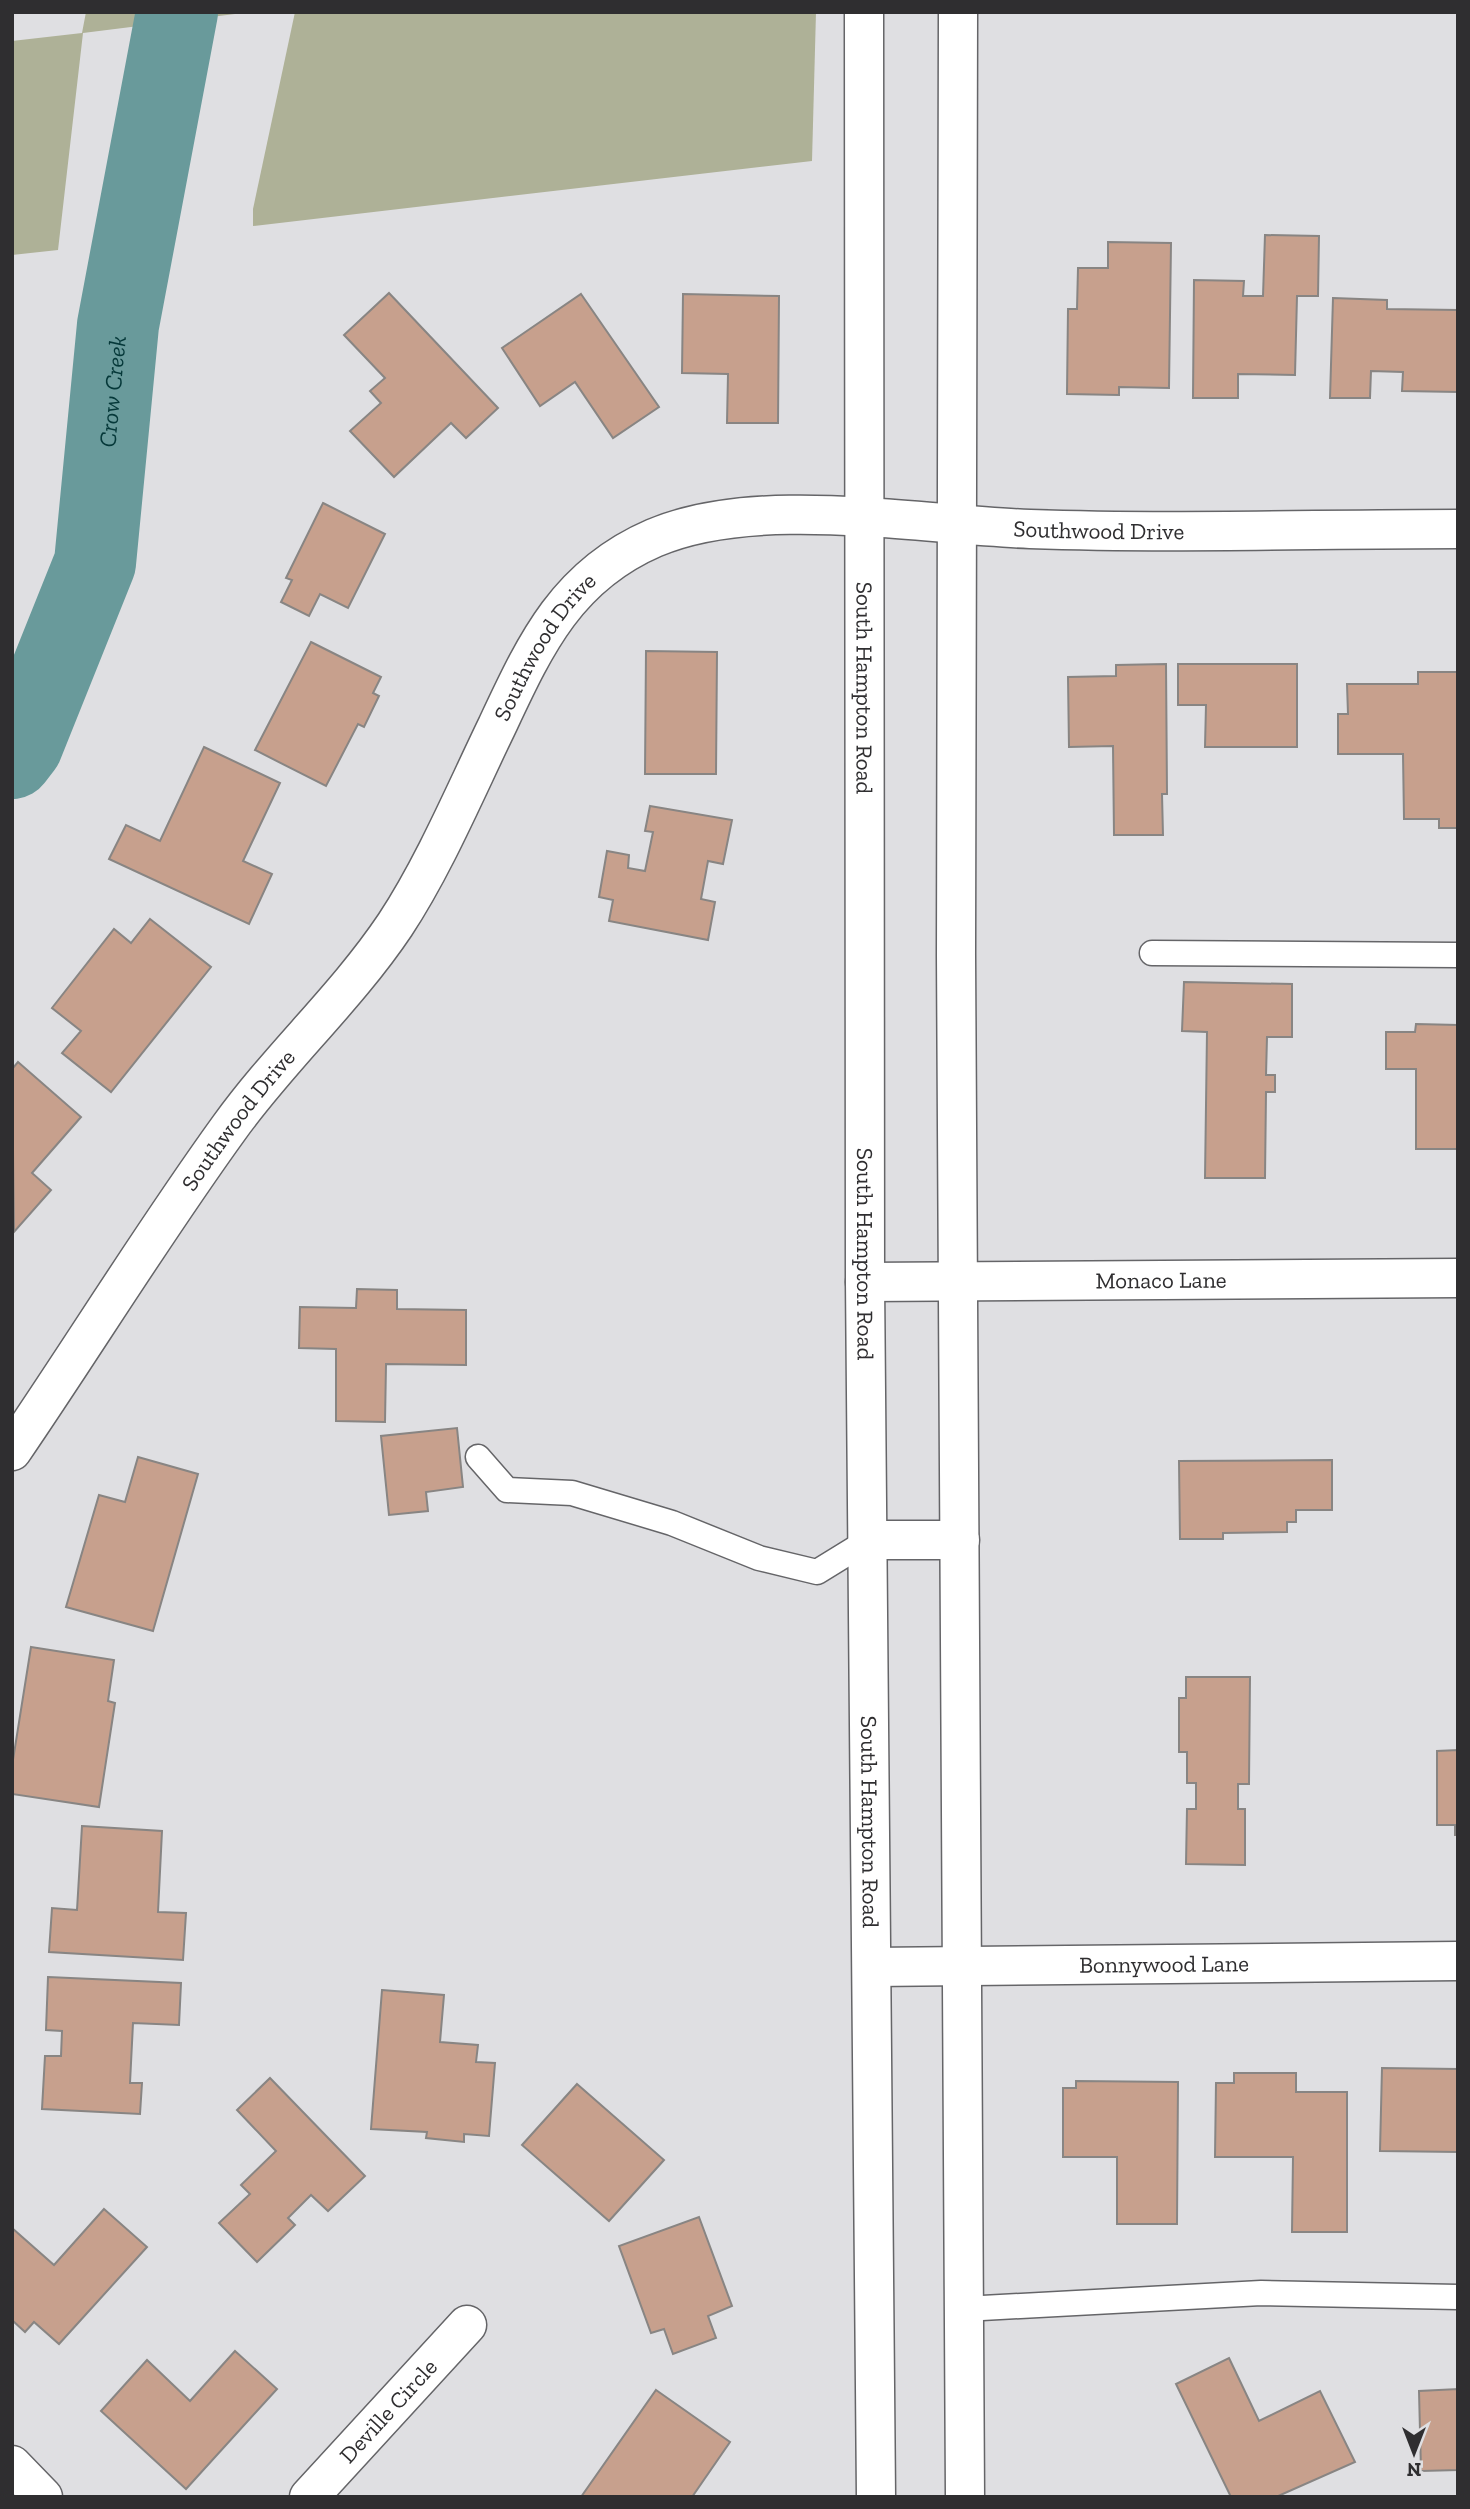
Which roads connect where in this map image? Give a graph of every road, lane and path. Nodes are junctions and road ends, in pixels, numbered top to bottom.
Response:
1 (864, 12) edge
2 (958, 12) edge
3 (864, 519) junction
4 (959, 524) junction
5 (1458, 529) edge
6 (1152, 953) dead end
7 (1458, 955) edge
8 (1458, 1278) edge
9 (958, 1279) junction
10 (865, 1282) junction
11 (12, 1451) edge
12 (478, 1457) dead end
13 (869, 1540) junction
14 (961, 1540) junction
15 (1458, 1961) edge
16 (872, 1967) junction
17 (962, 1968) junction
18 (1458, 2297) edge
19 (964, 2309) junction
20 (467, 2325) dead end
21 (12, 2465) edge
22 (43, 2497) edge
23 (309, 2497) edge
24 (876, 2497) edge
25 (965, 2497) edge

1 - 3 main road, South Hampton Road
2 - 4 main road
3 - 4 main road, Southwood Drive
3 - 10 main road, South Hampton Road
3 - 11 main road, Southwood Drive
4 - 5 main road, Southwood Drive
4 - 9 main road
6 - 7 lane
8 - 9 main road, Monaco Lane
9 - 10 main road, Monaco Lane
9 - 14 main road
10 - 13 main road, South Hampton Road
12 - 13 lane
13 - 14 main road
13 - 16 main road, South Hampton Road
14 - 17 main road
15 - 17 main road, Bonnywood Lane
16 - 17 main road, Bonnywood Lane
16 - 24 main road, South Hampton Road
17 - 19 main road
18 - 19 lane
19 - 25 main road
20 - 23 main road, Deville Circle
21 - 22 main road

